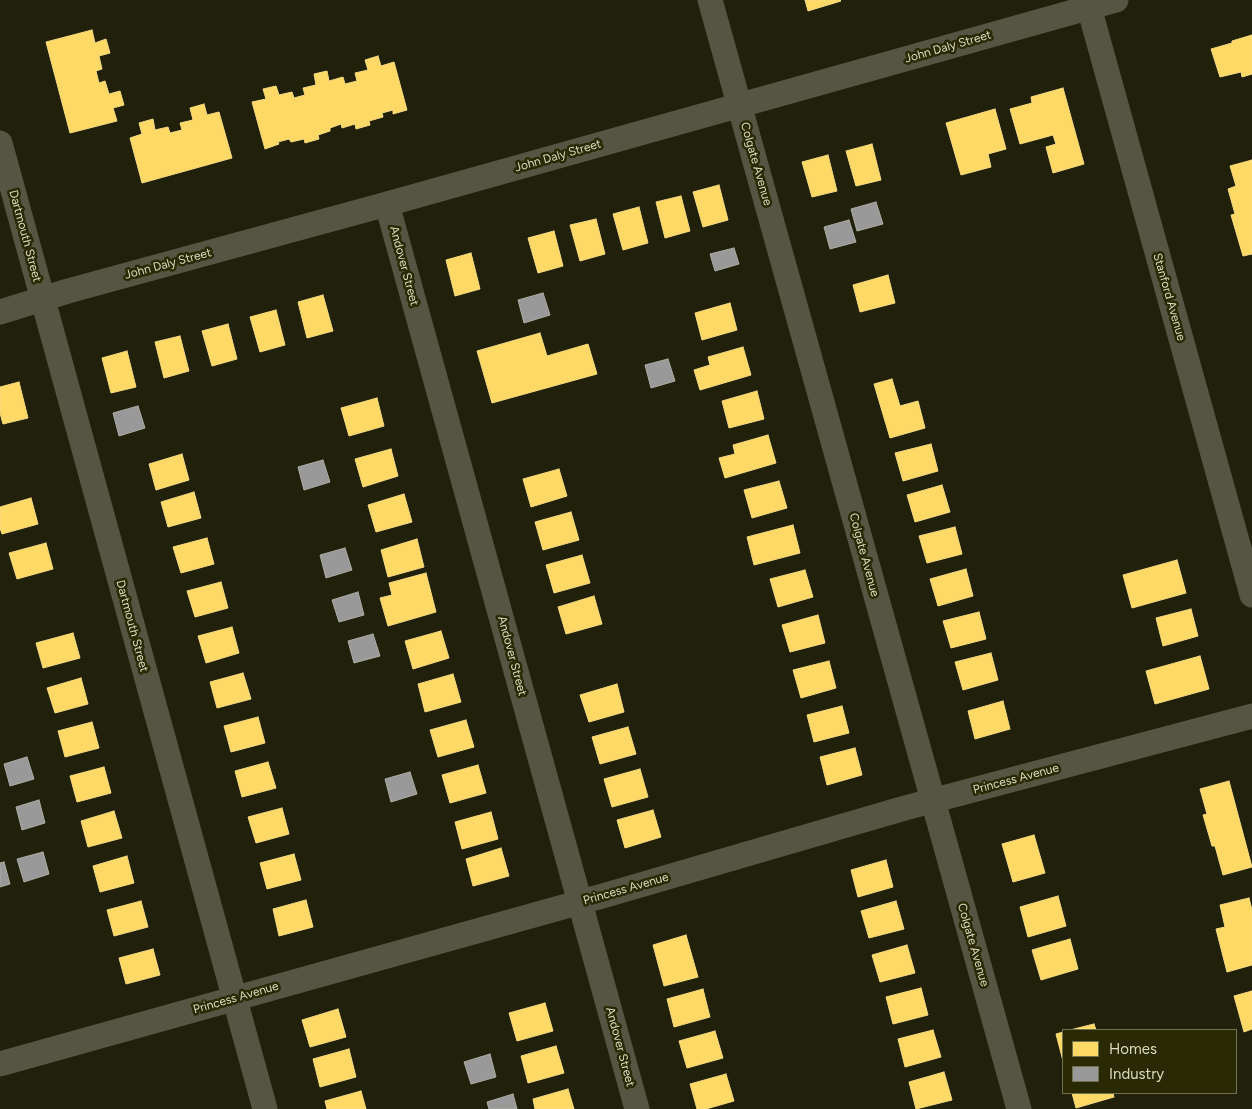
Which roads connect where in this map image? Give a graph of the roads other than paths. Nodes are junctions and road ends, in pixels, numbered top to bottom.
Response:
1 (710, 0) edge
2 (1116, 0) edge
3 (1088, 4) edge
4 (739, 106) junction
5 (0, 144) edge
6 (387, 204) junction
7 (43, 300) junction
8 (0, 312) edge
9 (1252, 594) edge
10 (1252, 716) edge
11 (933, 801) junction
12 (580, 902) junction
13 (234, 998) junction
14 (0, 1064) edge
15 (265, 1109) edge
16 (638, 1109) edge
17 (1019, 1109) edge

1 - 4 street, Colgate Avenue
2 - 3 street, John Daly Street
3 - 4 street, John Daly Street
3 - 9 street, Stanford Avenue
4 - 6 street, John Daly Street
4 - 11 street, Colgate Avenue
5 - 7 street, Dartmouth Street
6 - 7 street, John Daly Street
6 - 12 street, Andover Street
7 - 8 street, John Daly Street
7 - 13 street, Dartmouth Street
10 - 11 street, Princess Avenue
11 - 12 street, Princess Avenue
11 - 17 street, Colgate Avenue
12 - 13 street, Princess Avenue
12 - 16 street, Andover Street
13 - 14 street, Princess Avenue
13 - 15 street, Dartmouth Street

